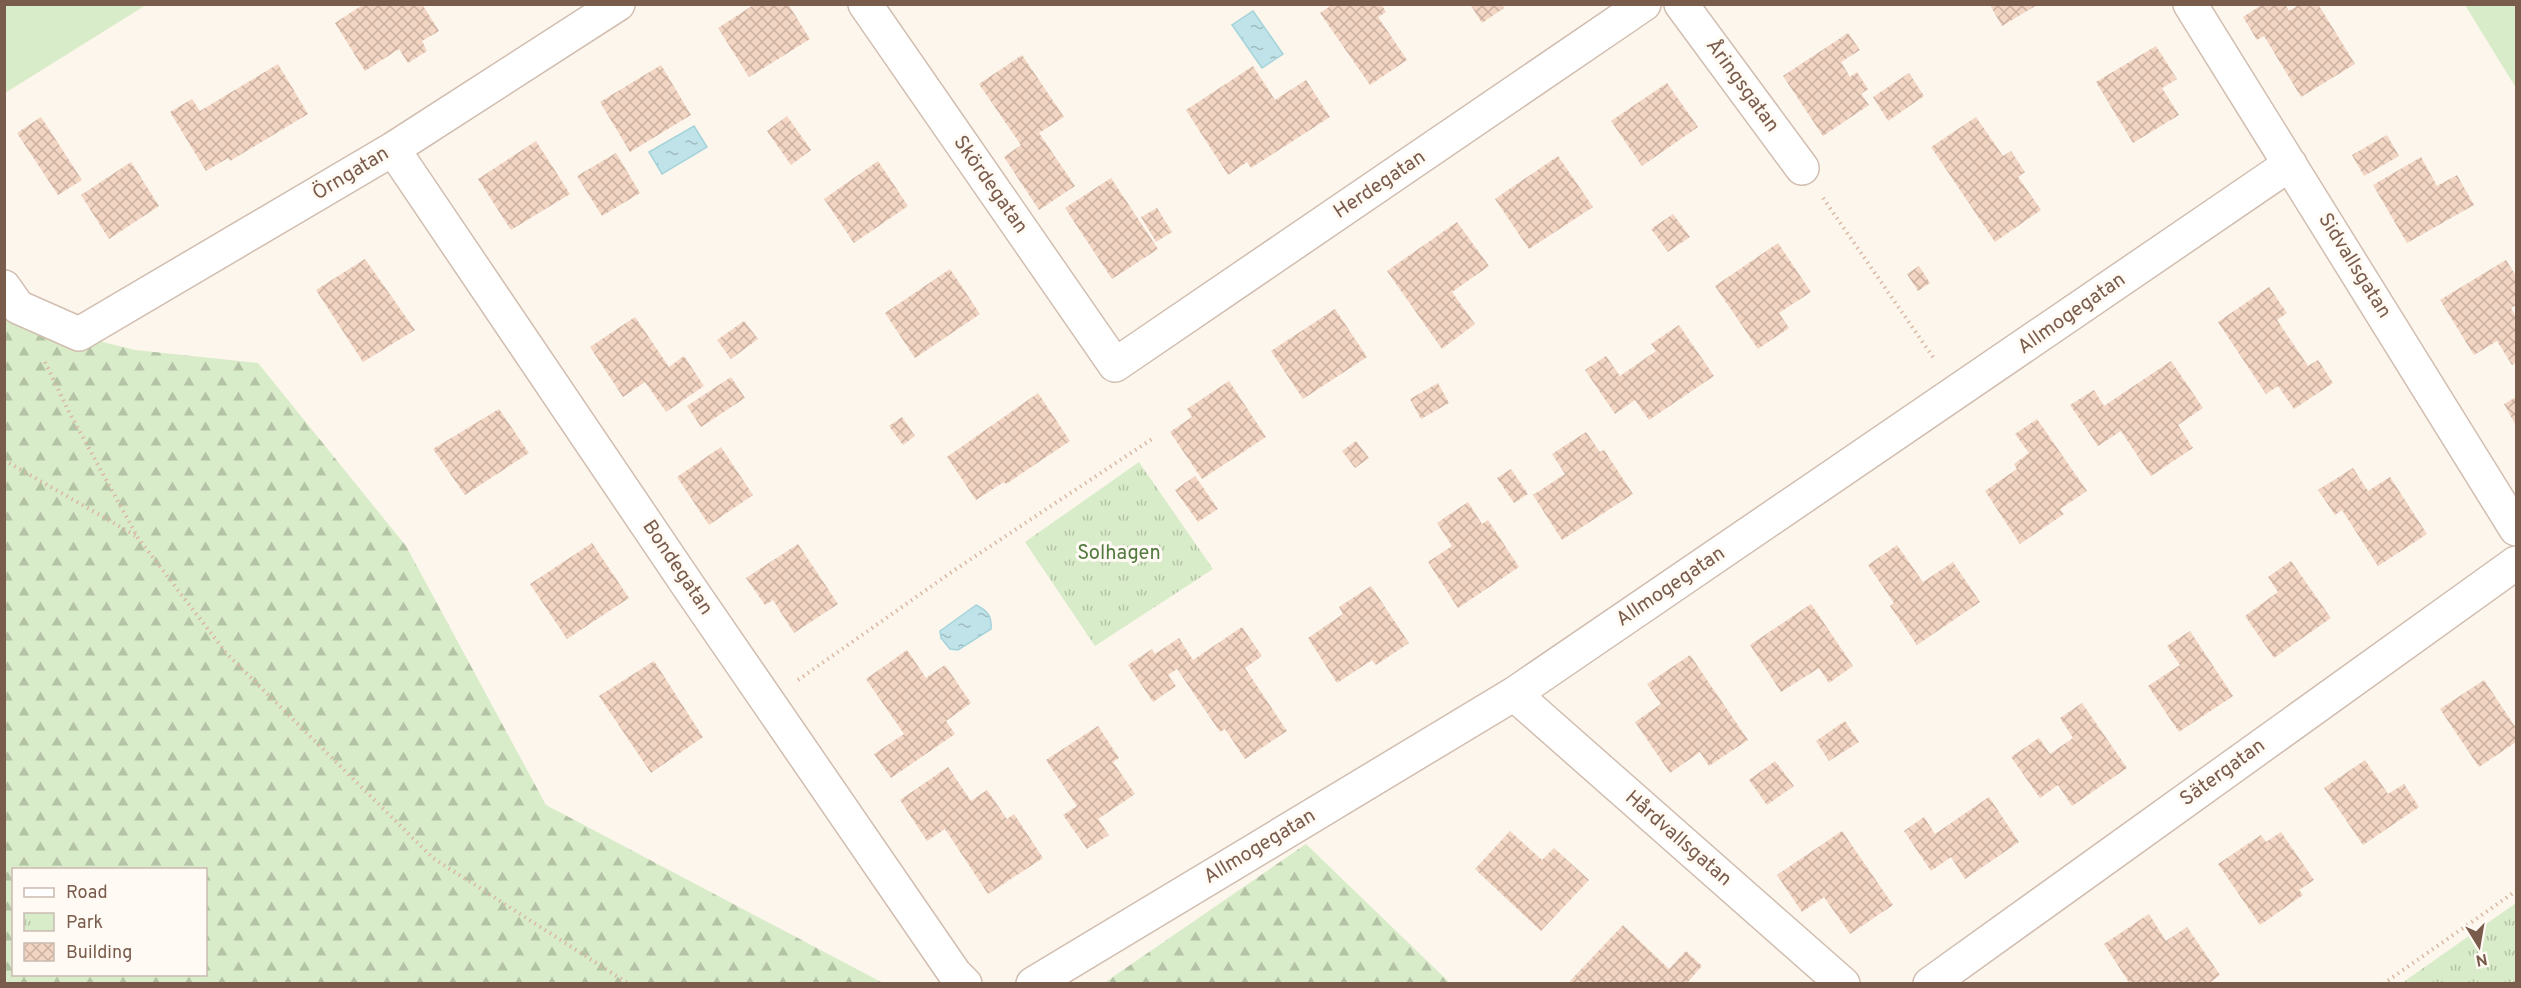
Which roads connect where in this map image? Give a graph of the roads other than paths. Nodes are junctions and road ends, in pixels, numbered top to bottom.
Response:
1 (618, 4) edge
2 (865, 4) edge
3 (1644, 4) edge
4 (1681, 4) edge
5 (2190, 4) edge
6 (393, 149) junction
7 (2290, 164) junction
8 (1802, 168) road end
9 (4, 287) edge
10 (1115, 365) joint
11 (2517, 529) edge
12 (2517, 563) edge
13 (1514, 694) junction
14 (965, 984) edge
15 (1033, 984) edge
16 (1843, 984) edge
17 (1930, 984) edge

1 - 6 street, Örngatan
2 - 10 street, Skördegatan
3 - 10 street, Herdegatan
4 - 8 street, Åringsgatan
5 - 7 street, Sidvallsgatan
6 - 9 street, Örngatan
6 - 14 street, Bondegatan
7 - 11 street, Sidvallsgatan
7 - 13 street, Allmogegatan
12 - 17 street, Sätergatan
13 - 15 street, Allmogegatan
13 - 16 street, Hårdvallsgatan

